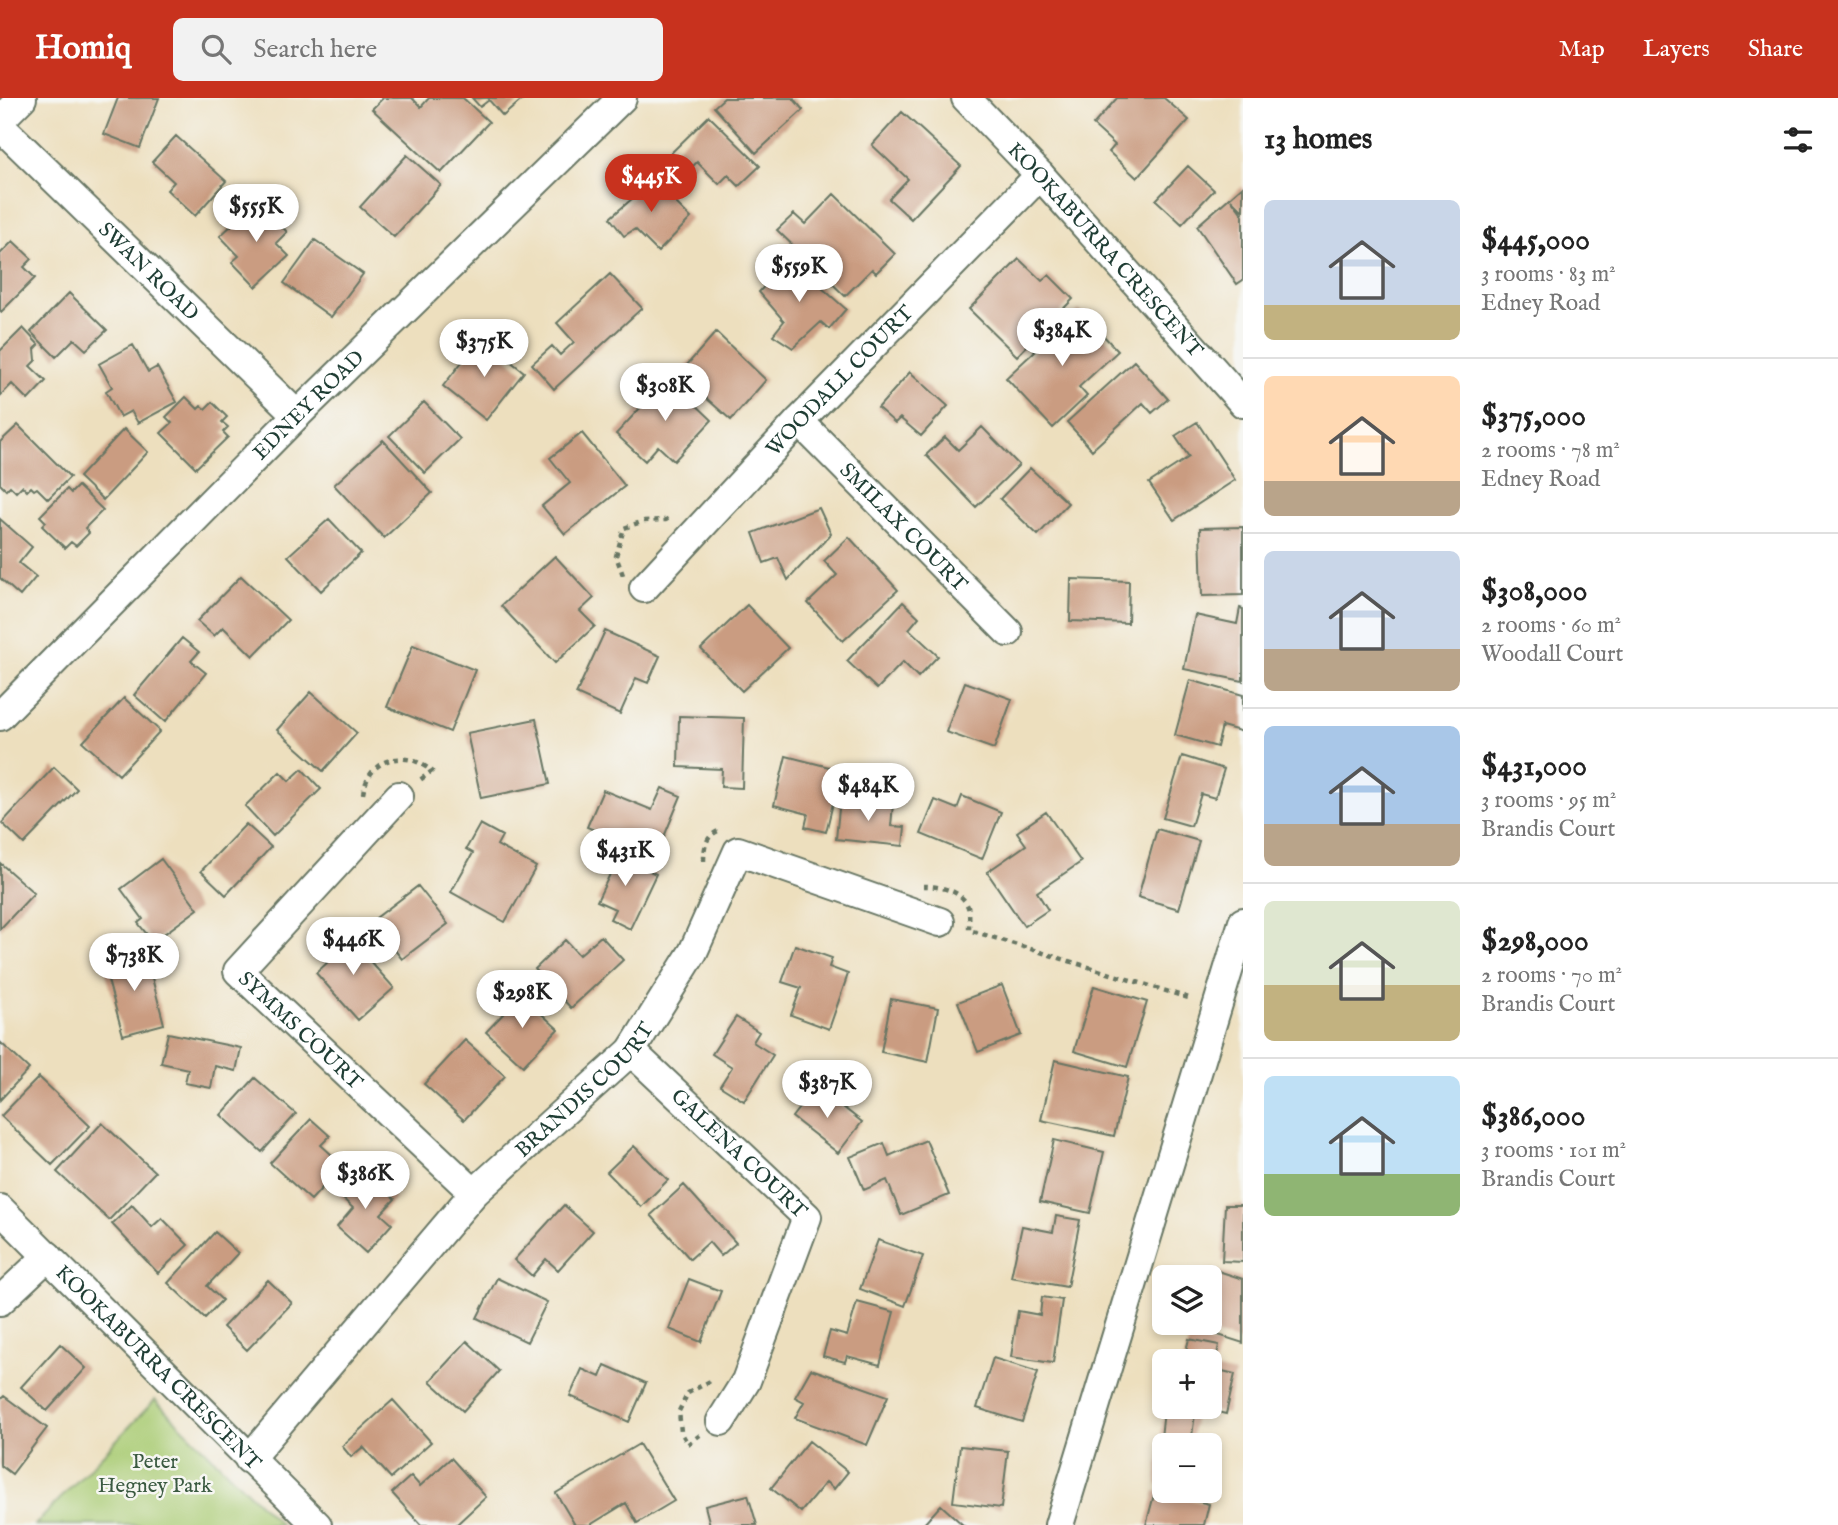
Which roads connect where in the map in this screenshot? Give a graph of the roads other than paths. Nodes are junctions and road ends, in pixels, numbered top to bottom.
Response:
1 (22, 98) edge
2 (622, 98) edge
3 (966, 98) edge
4 (0, 120) edge
5 (0, 126) edge
6 (1040, 176) junction
7 (1243, 403) edge
8 (297, 415) junction
9 (799, 421) junction
10 (644, 588) dead end
11 (1009, 632) dead end
12 (6, 699) edge
13 (399, 796) road end
14 (940, 922) dead end
15 (1243, 922) edge
16 (631, 1051) junction
17 (474, 1193) junction
18 (0, 1209) edge
19 (48, 1256) junction
20 (0, 1301) edge
21 (721, 1421) road end
22 (249, 1458) junction
23 (317, 1525) edge
24 (1059, 1525) edge

1 - 4 street
2 - 8 street, EDNEY ROAD
3 - 6 street, KOOKABURRA CRESCENT
5 - 8 street, SWAN ROAD
6 - 7 street, KOOKABURRA CRESCENT
6 - 9 street, WOODALL COURT
8 - 12 street, EDNEY ROAD
9 - 10 street, WOODALL COURT
9 - 11 street, SMILAX COURT
13 - 17 street, SYMMS COURT
14 - 16 street, BRANDIS COURT
15 - 24 street
16 - 17 street, BRANDIS COURT
16 - 21 street, GALENA COURT
17 - 22 street, BRANDIS COURT
18 - 19 street, KOOKABURRA CRESCENT
19 - 20 street
19 - 22 street, KOOKABURRA CRESCENT
22 - 23 street, KOOKABURRA CRESCENT

